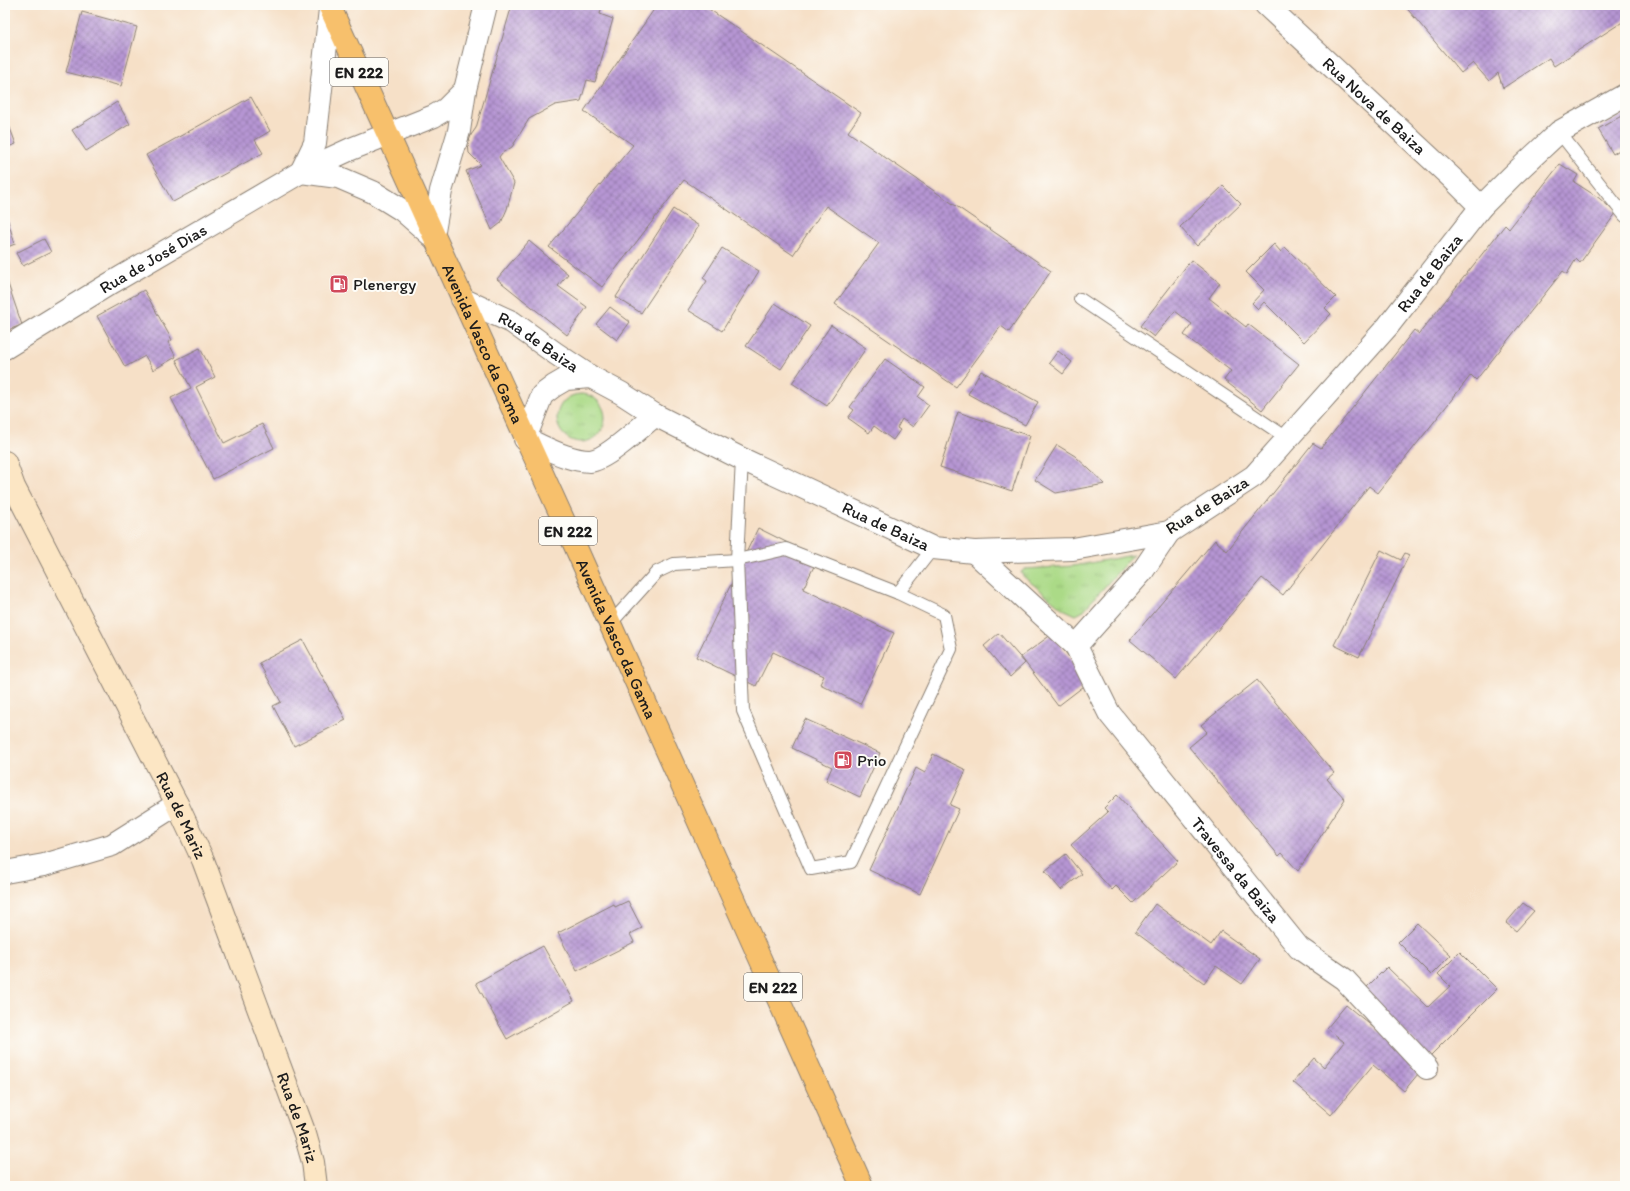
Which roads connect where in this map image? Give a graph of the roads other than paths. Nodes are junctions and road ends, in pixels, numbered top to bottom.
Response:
1 (486, 5) edge
2 (1266, 5) edge
3 (329, 7) edge
4 (465, 90) junction
5 (1625, 95) edge
6 (1559, 132) junction
7 (387, 135) junction
8 (301, 172) junction
9 (1482, 207) junction
10 (1625, 216) edge
11 (433, 237) junction
12 (462, 299) junction
13 (1080, 299) dead end
14 (5, 348) edge
15 (591, 377) junction
16 (655, 415) junction
17 (1287, 438) junction
18 (525, 439) junction
19 (742, 459) junction
20 (5, 462) edge
21 (1169, 532) junction
22 (933, 548) junction
23 (974, 552) junction
24 (736, 560) junction
25 (898, 593) junction
26 (610, 624) junction
27 (1076, 646) junction
28 (177, 804) junction
29 (5, 872) edge
30 (1428, 1068) dead end
31 (316, 1186) edge
32 (862, 1186) edge

1 - 4 street
2 - 9 street, Rua Nova de Baiza
3 - 7 main road, Avenida Vasco da Gama / EN 222
3 - 8 street
4 - 7 street, Rua de José Dias
4 - 11 street
5 - 6 street, Rua de Baiza
6 - 9 street, Rua de Baiza
6 - 10 lane
7 - 8 street, Rua de José Dias
7 - 11 main road, Avenida Vasco da Gama / EN 222
8 - 11 street
8 - 14 street, Rua de José Dias
9 - 17 street, Rua de Baiza
11 - 12 main road, Avenida Vasco da Gama / EN 222
12 - 15 street, Rua de Baiza
12 - 18 main road, Avenida Vasco da Gama / EN 222
13 - 17 lane
15 - 16 street, Rua de Baiza
15 - 18 street, Rua de Baiza
16 - 18 street
16 - 19 street, Rua de Baiza
17 - 21 street, Rua de Baiza
18 - 26 main road, Avenida Vasco da Gama / EN 222
19 - 22 street, Rua de Baiza
19 - 24 lane
20 - 28 main road, Rua de Mariz
21 - 23 street, Rua de Baiza
21 - 27 street
22 - 23 street, Rua de Baiza
22 - 25 lane
23 - 27 street, Travessa da Baiza
24 - 25 lane
24 - 25 lane
24 - 26 lane
26 - 32 main road, Avenida Vasco da Gama / EN 222
27 - 30 street, Travessa da Baiza
28 - 29 street
28 - 31 main road, Rua de Mariz

